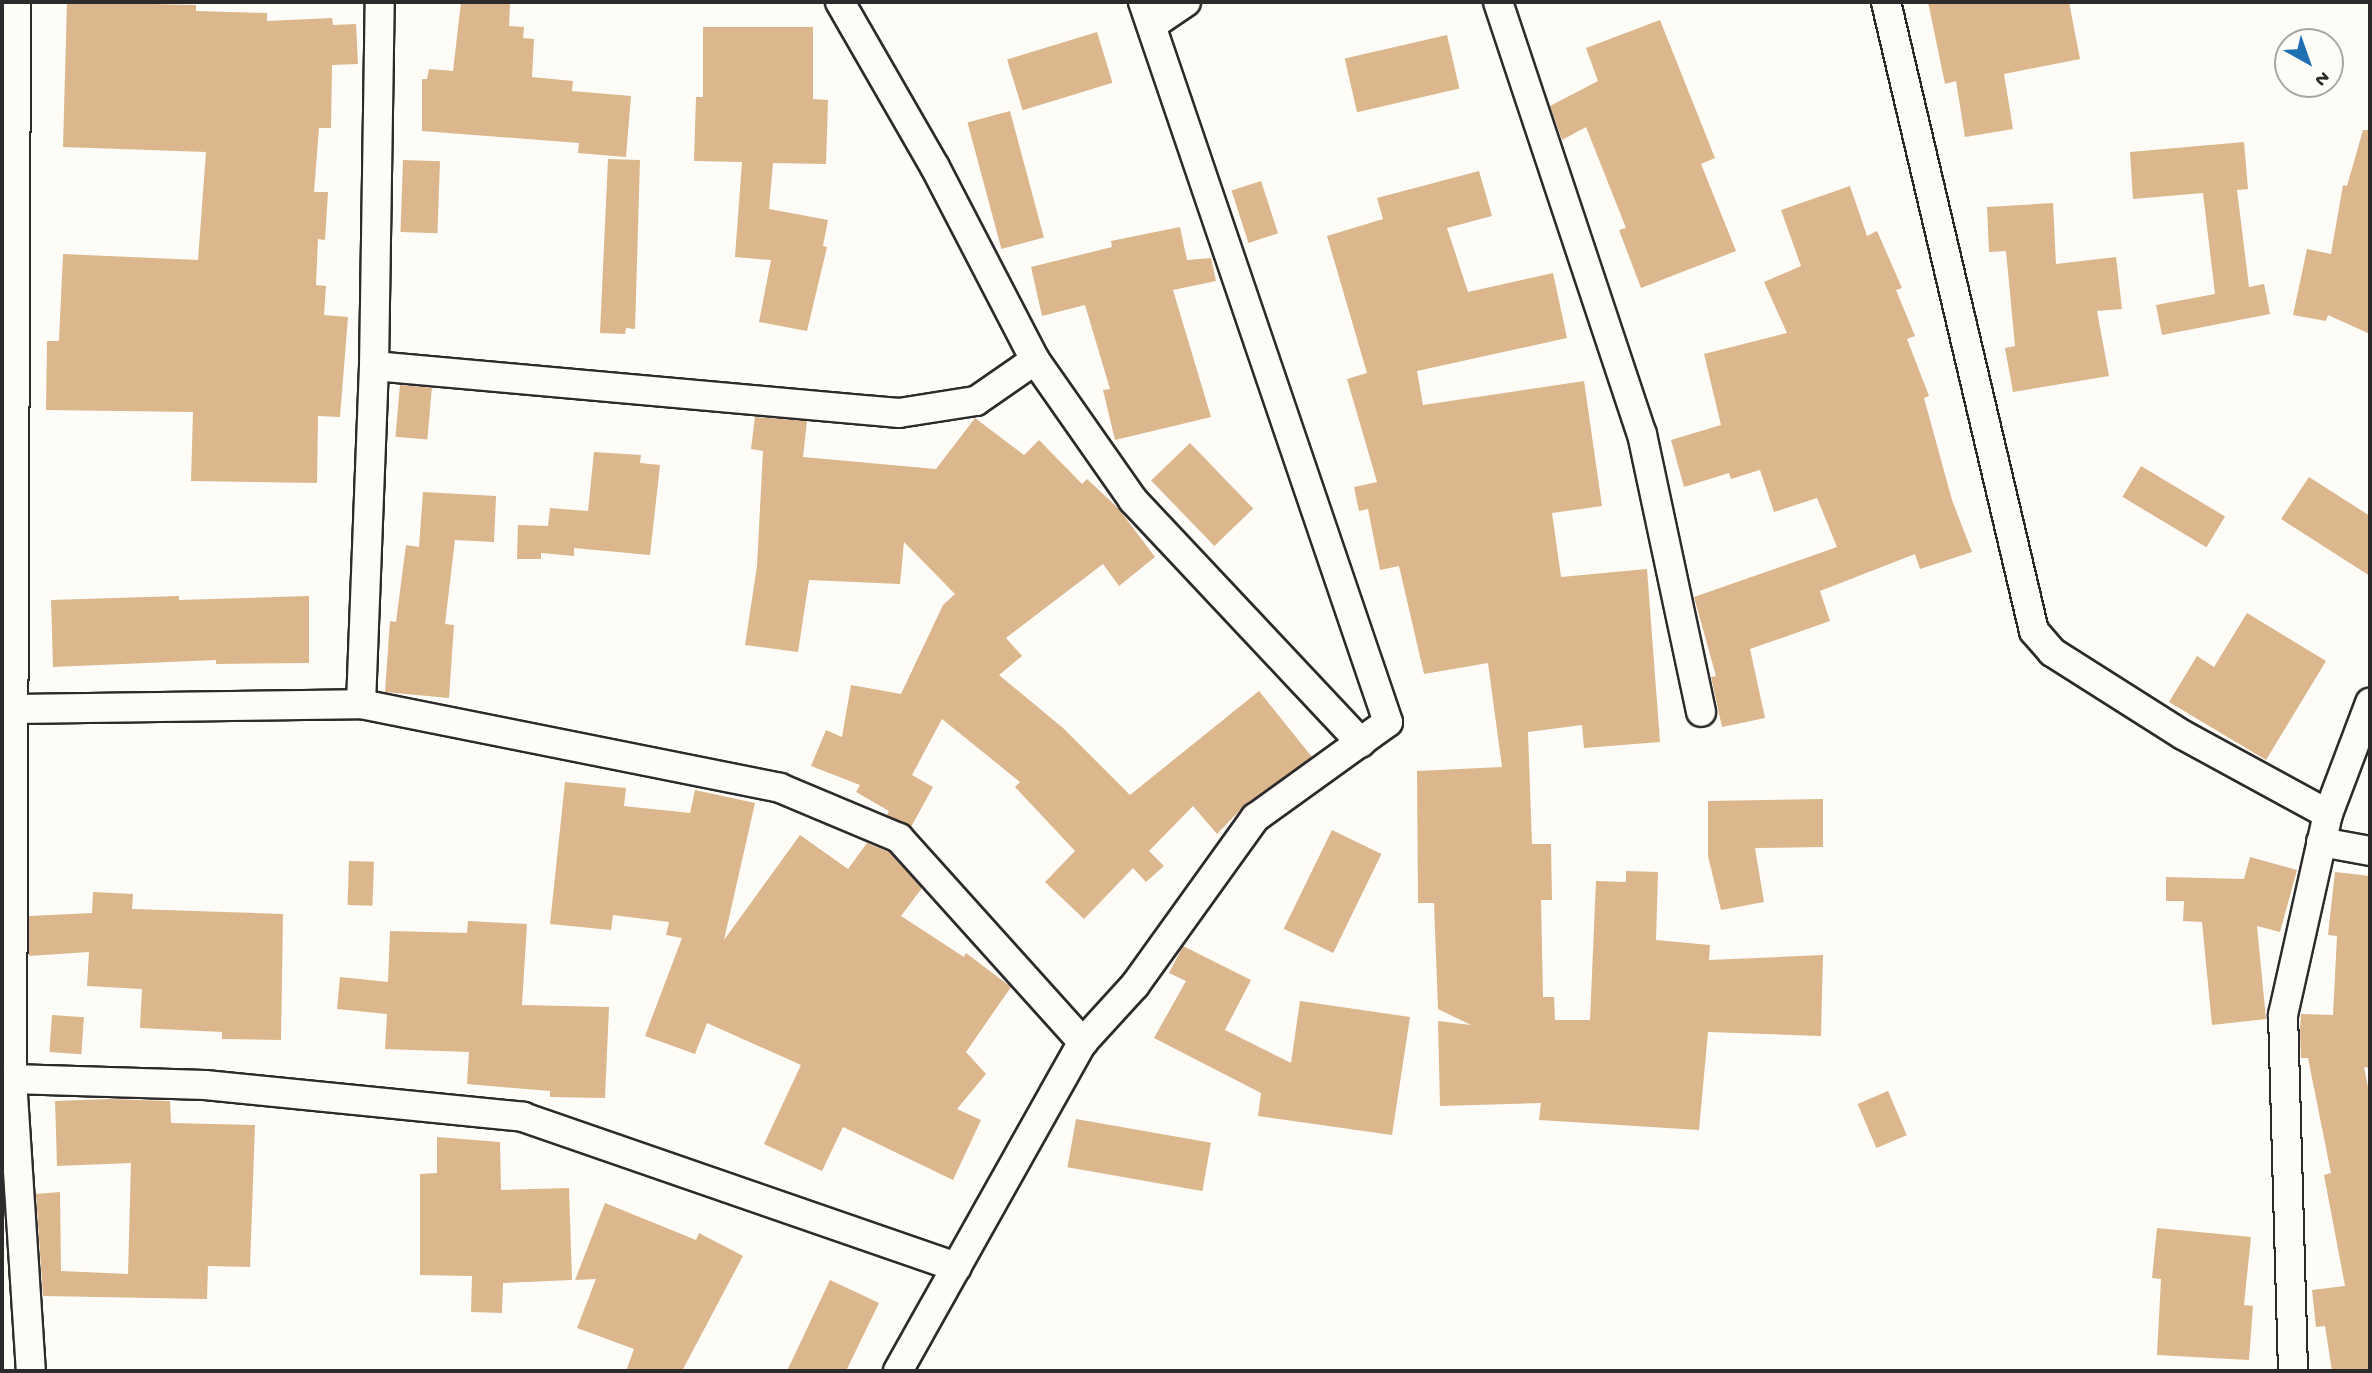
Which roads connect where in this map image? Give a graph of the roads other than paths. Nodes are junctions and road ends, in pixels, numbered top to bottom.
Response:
1 (16, 2) edge
2 (380, 2) edge
3 (840, 2) edge
4 (1186, 2) edge
5 (1498, 2) edge
6 (1886, 2) edge
7 (1147, 13) edge
8 (8, 168) edge
9 (1035, 360) junction
10 (374, 366) junction
11 (2370, 703) edge
12 (361, 704) junction
13 (11, 709) junction
14 (1701, 712) dead end
15 (1361, 743) junction
16 (2328, 814) junction
17 (2321, 842) junction
18 (2370, 851) edge
19 (1083, 1042) junction
20 (12, 1079) junction
21 (8, 1156) edge
22 (957, 1267) junction
23 (31, 1371) edge
24 (898, 1371) edge
25 (2293, 1371) edge

1 - 8 street
2 - 10 street
3 - 9 street
4 - 7 street
5 - 14 street
6 - 16 street
7 - 15 street
8 - 13 street
9 - 10 street
9 - 15 street
10 - 12 street
11 - 16 street
12 - 13 street
12 - 19 street
13 - 20 street
15 - 19 street
16 - 17 street
17 - 18 street
17 - 25 street
19 - 22 street
20 - 21 street
20 - 22 street
21 - 23 street
22 - 24 street

